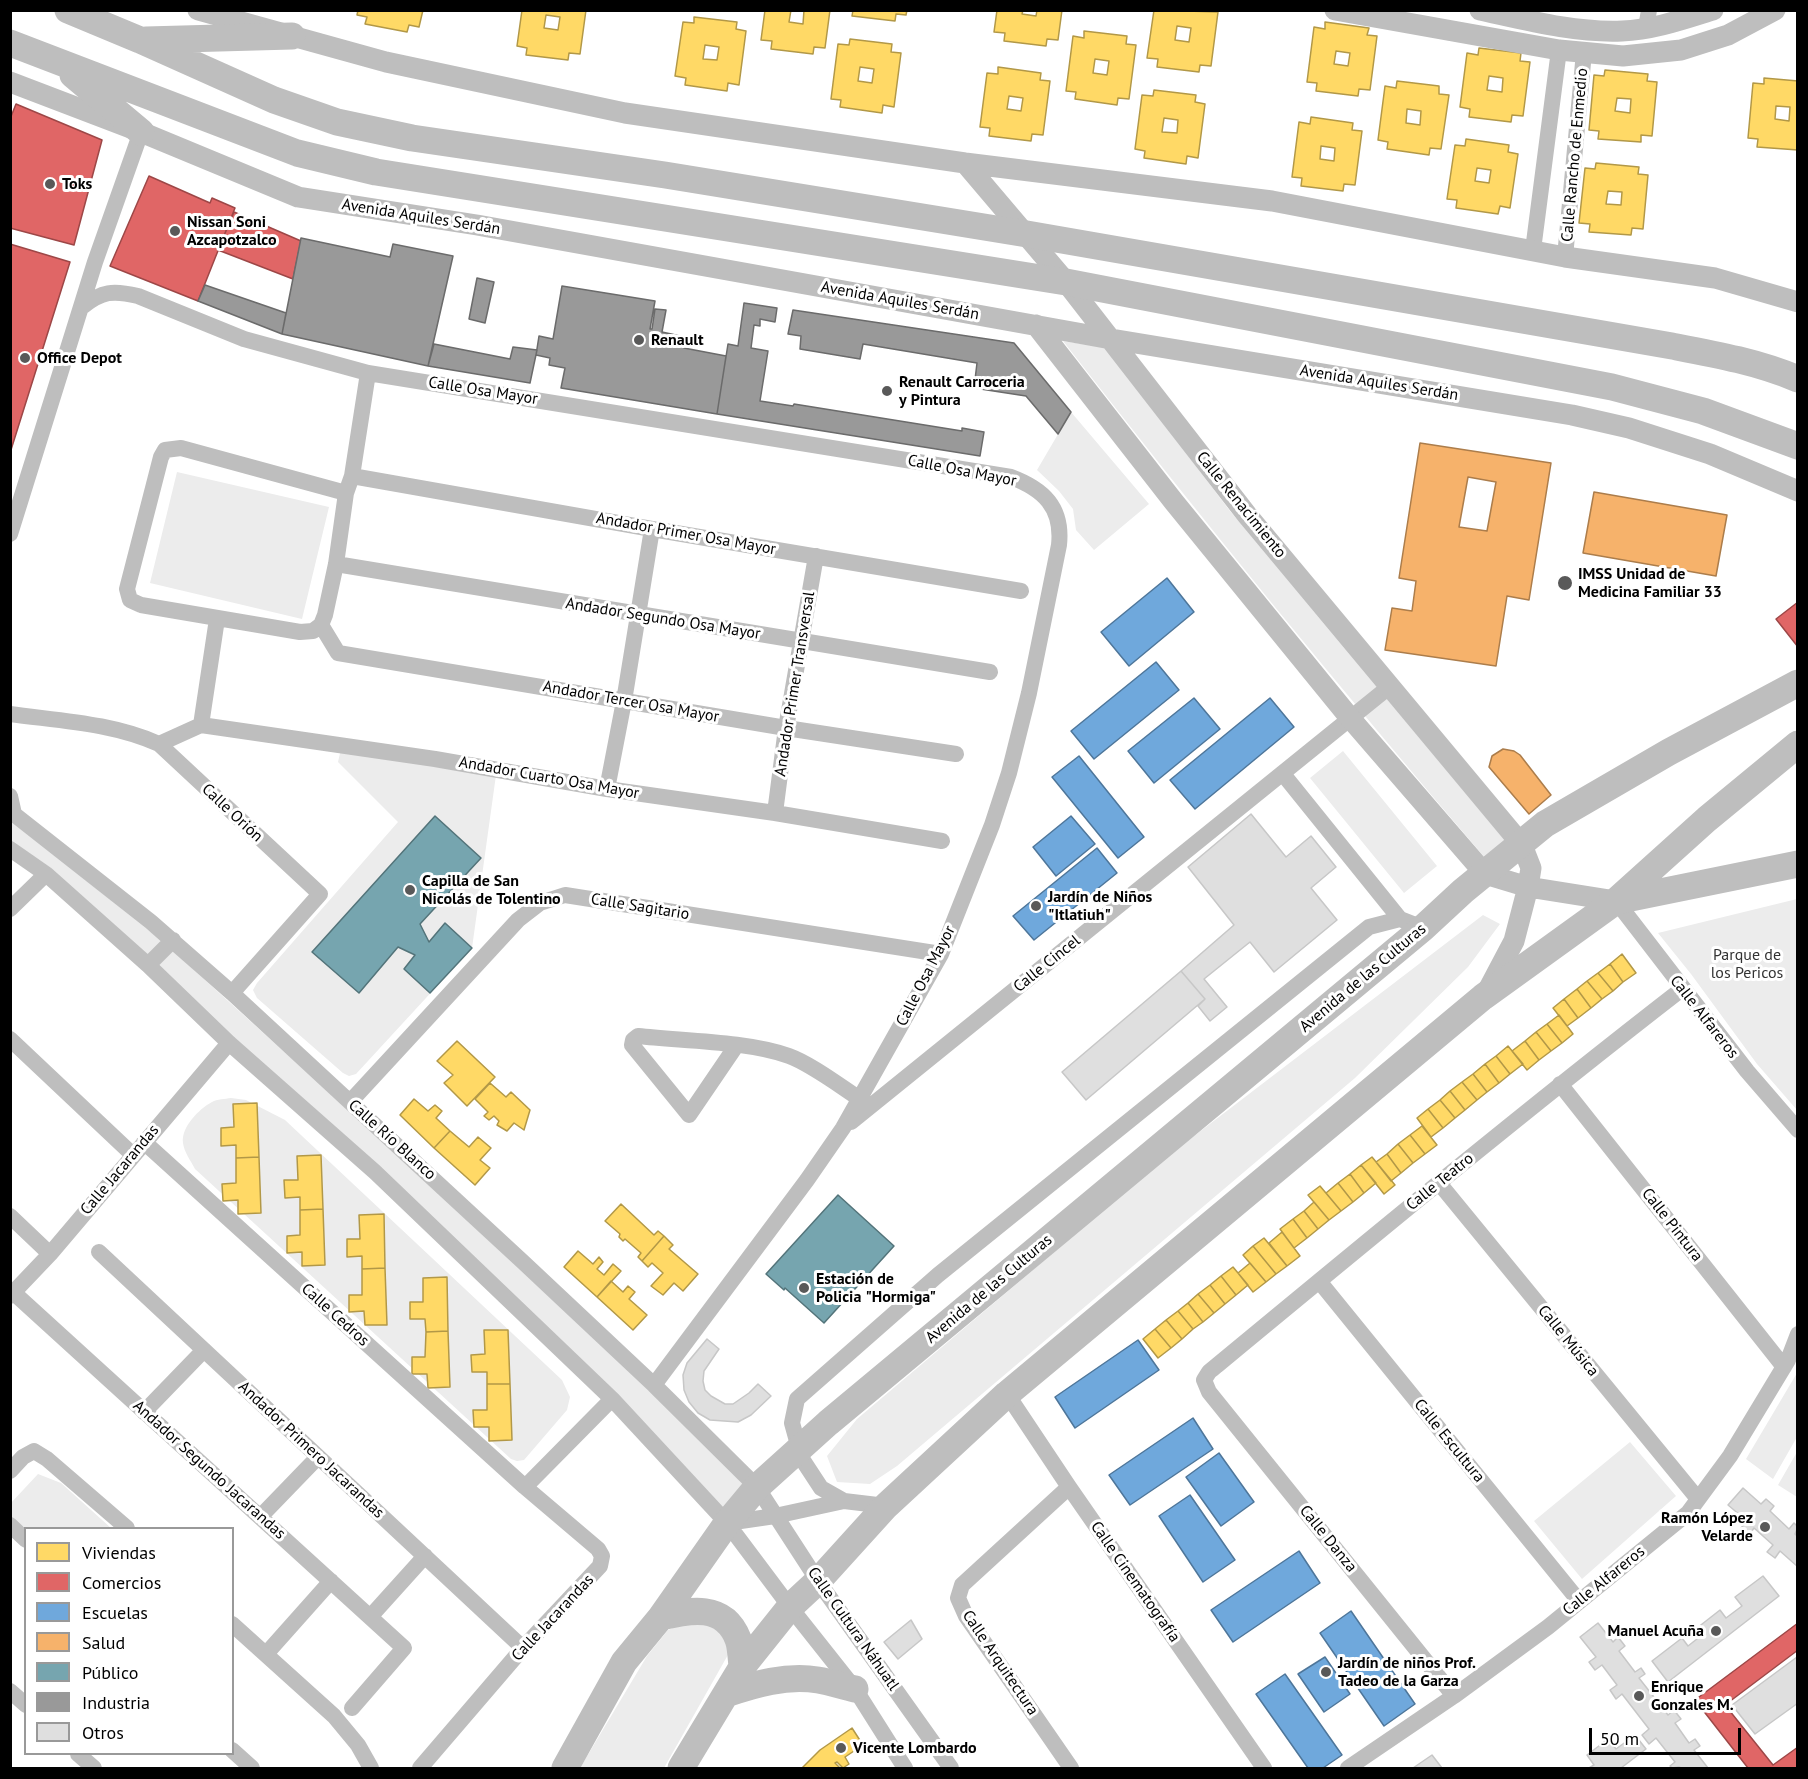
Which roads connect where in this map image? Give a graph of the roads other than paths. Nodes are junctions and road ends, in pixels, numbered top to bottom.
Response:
1 (68, 10) edge
2 (198, 10) edge
3 (1335, 10) edge
4 (1480, 10) edge
5 (1713, 10) edge
6 (1775, 10) edge
7 (1648, 19) edge
8 (292, 36) junction
9 (141, 40) junction
10 (10, 43) edge
11 (1559, 50) junction
12 (1584, 52) junction
13 (56, 61) junction
14 (10, 82) edge
15 (141, 132) junction
16 (965, 163) junction
17 (1027, 234) junction
18 (1533, 250) junction
19 (1565, 257) junction
20 (1066, 282) junction
21 (1797, 302) edge
22 (82, 307) junction
23 (1036, 325) junction
24 (1111, 339) junction
25 (368, 373) junction
26 (1797, 379) edge
27 (1797, 446) edge
28 (352, 476) junction
29 (1797, 491) edge
30 (346, 494) junction
31 (652, 529) junction
32 (10, 534) edge
33 (816, 556) junction
34 (336, 564) junction
35 (1021, 591) dead end
36 (637, 615) junction
37 (217, 619) junction
38 (321, 625) junction
39 (802, 642) junction
40 (990, 672) dead end
41 (1797, 683) edge
42 (1389, 687) junction
43 (624, 701) junction
44 (10, 714) edge
45 (1350, 718) junction
46 (201, 726) junction
47 (786, 728) junction
48 (159, 744) junction
49 (1797, 744) edge
50 (956, 754) dead end
51 (1283, 774) junction
52 (608, 789) junction
53 (10, 795) edge
54 (13, 812) edge
55 (775, 813) junction
56 (942, 841) dead end
57 (1522, 844) junction
58 (10, 849) edge
59 (1797, 864) edge
60 (46, 874) junction
61 (1485, 874) junction
62 (1528, 887) junction
63 (1616, 901) junction
64 (10, 909) edge
65 (1412, 924) junction
66 (173, 940) junction
67 (941, 954) junction
68 (148, 965) junction
69 (1682, 989) junction
70 (232, 993) junction
71 (1483, 998) junction
72 (10, 1039) edge
73 (229, 1043) junction
74 (736, 1046) junction
75 (1560, 1084) junction
76 (860, 1099) junction
77 (350, 1102) junction
78 (843, 1128) junction
79 (1797, 1130) edge
80 (139, 1148) junction
81 (1439, 1183) junction
82 (10, 1216) edge
83 (99, 1252) dead end
84 (50, 1254) junction
85 (1319, 1281) junction
86 (12, 1294) edge
87 (1797, 1334) edge
88 (204, 1350) junction
89 (1784, 1367) junction
90 (1204, 1380) joint
91 (654, 1385) junction
92 (1007, 1394) junction
93 (612, 1399) junction
94 (144, 1412) junction
95 (799, 1451) junction
96 (318, 1456) junction
97 (10, 1471) edge
98 (1069, 1486) junction
99 (525, 1487) junction
100 (757, 1487) junction
101 (1698, 1500) junction
102 (844, 1501) junction
103 (886, 1506) junction
104 (775, 1516) junction
105 (260, 1517) junction
106 (728, 1523) junction
107 (10, 1525) edge
108 (126, 1527) edge
109 (24, 1537) edge
110 (424, 1556) junction
111 (331, 1581) junction
112 (818, 1581) junction
113 (1579, 1601) junction
114 (790, 1607) junction
115 (370, 1617) junction
116 (661, 1617) junction
117 (234, 1626) edge
118 (523, 1648) junction
119 (266, 1654) junction
120 (741, 1667) junction
121 (855, 1689) junction
122 (10, 1691) edge
123 (726, 1694) junction
124 (1454, 1696) junction
125 (24, 1703) edge
126 (352, 1708) dead end
127 (234, 1752) edge
128 (79, 1755) edge
129 (94, 1768) edge
130 (252, 1768) edge
131 (371, 1768) edge
132 (420, 1768) edge
133 (565, 1768) edge
134 (681, 1768) edge
135 (905, 1768) edge
136 (951, 1768) edge
137 (1071, 1768) edge
138 (1264, 1768) edge
139 (1348, 1768) edge

1 - 9 main road
2 - 8 street
3 - 11 street
4 - 7 street
5 - 7 street
6 - 12 street
8 - 9 main road
8 - 16 street
9 - 17 main road
10 - 13 main road
11 - 12 street
11 - 18 street, Calle Rancho de Enmedio
12 - 19 street, Calle Rancho de Enmedio
13 - 15 main road
13 - 20 main road
14 - 15 street, Avenida Aquiles Serdán
15 - 22 street
15 - 23 street, Avenida Aquiles Serdán
16 - 17 street, Calle Renacimiento
16 - 18 street
17 - 20 street, Calle Renacimiento
17 - 26 main road
18 - 19 street
19 - 21 street
20 - 24 street, Calle Renacimiento
20 - 27 main road
22 - 25 street, Calle Osa Mayor
22 - 32 street
23 - 24 street, Avenida Aquiles Serdán
23 - 45 street
24 - 29 street, Avenida Aquiles Serdán
24 - 42 street, Calle Renacimiento
25 - 28 street
25 - 67 street, Calle Osa Mayor
28 - 30 street
28 - 31 street, Andador Primer Osa Mayor
30 - 34 street
30 - 37 street
31 - 33 street, Andador Primer Osa Mayor
31 - 36 street
33 - 35 street, Andador Primer Osa Mayor
33 - 39 street, Andador Primer Transversal
34 - 36 street, Andador Segundo Osa Mayor
34 - 38 street
36 - 39 street, Andador Segundo Osa Mayor
36 - 43 street
37 - 38 street
37 - 46 street
38 - 43 street, Andador Tercer Osa Mayor
39 - 40 street, Andador Segundo Osa Mayor
39 - 47 street, Andador Primer Transversal
41 - 57 main road, Avenida de las Culturas
42 - 45 street, Calle Cincel
42 - 57 street, Calle Renacimiento
43 - 47 street, Andador Tercer Osa Mayor
43 - 52 street
44 - 48 street, Calle Orión
45 - 51 street, Calle Cincel
45 - 61 street
46 - 48 street
46 - 52 street, Andador Cuarto Osa Mayor
47 - 50 street, Andador Tercer Osa Mayor
47 - 55 street, Andador Primer Transversal
48 - 70 street, Calle Orión
49 - 63 main road
51 - 65 street
51 - 78 street, Calle Cincel
52 - 55 street, Andador Cuarto Osa Mayor
53 - 54 street
54 - 66 street, Calle Río Blanco
55 - 56 street, Andador Cuarto Osa Mayor
57 - 61 main road, Avenida de las Culturas
57 - 62 street
58 - 60 street
59 - 63 main road
60 - 64 street
60 - 68 street
61 - 62 street
61 - 65 main road, Avenida de las Culturas
62 - 63 street
62 - 71 street
63 - 69 street, Calle Alfareros
63 - 71 main road
65 - 95 main road, Avenida de las Culturas
65 - 95 street
66 - 68 street
66 - 70 street, Calle Río Blanco
67 - 76 street, Calle Osa Mayor
67 - 77 street, Calle Sagitario
68 - 73 street
69 - 75 street, Calle Teatro
69 - 79 street, Calle Alfareros
70 - 77 street, Calle Río Blanco
71 - 92 main road
72 - 80 street, Calle Cedros
73 - 80 street, Calle Jacarandas
73 - 93 street
74 - 74 street
74 - 76 street
75 - 81 street, Calle Teatro
75 - 89 street, Calle Pintura
76 - 78 street, Calle Osa Mayor
77 - 91 street, Calle Río Blanco
78 - 91 street, Calle Osa Mayor
80 - 84 street, Calle Jacarandas
80 - 99 street, Calle Cedros
81 - 85 street, Calle Teatro
81 - 101 street, Calle Música
82 - 84 street
83 - 88 street, Andador Primero Jacarandas
84 - 86 street, Calle Jacarandas
85 - 90 street, Calle Teatro
85 - 113 street, Calle Escultura
86 - 94 street, Andador Segundo Jacarandas
87 - 89 street, Calle Alfareros
88 - 94 street
88 - 96 street, Andador Primero Jacarandas
89 - 101 street, Calle Alfareros
90 - 124 street, Calle Danza
91 - 100 street, Calle Río Blanco
92 - 98 street, Calle Cinematografía
92 - 103 main road
93 - 99 street
93 - 106 street
94 - 105 street, Andador Segundo Jacarandas
95 - 100 main road, Avenida de las Culturas
95 - 102 street
96 - 105 street
96 - 110 street, Andador Primero Jacarandas
97 - 108 street
98 - 137 street, Calle Arquitectura
98 - 138 street, Calle Cinematografía
99 - 118 street, Calle Jacarandas
100 - 104 street, Calle Cultura Náhuatl
100 - 106 main road, Avenida de las Culturas
101 - 113 street, Calle Alfareros
102 - 103 street
102 - 104 street
103 - 112 main road
104 - 106 street
104 - 112 street, Calle Cultura Náhuatl
105 - 111 street, Andador Segundo Jacarandas
106 - 114 street, Calle Cultura Náhuatl
106 - 116 main road, Avenida de las Culturas
107 - 109 street
110 - 115 street
110 - 118 street, Andador Primero Jacarandas
111 - 115 street, Andador Segundo Jacarandas
111 - 119 street
112 - 114 main road
112 - 136 street, Calle Cultura Náhuatl
113 - 124 street, Calle Alfareros
114 - 120 main road
114 - 121 street, Calle Cultura Náhuatl
115 - 126 street, Andador Segundo Jacarandas
116 - 120 main road
116 - 133 main road, Avenida de las Culturas
117 - 119 street
118 - 132 street, Calle Jacarandas
119 - 131 street
120 - 123 main road
121 - 123 main road
121 - 135 street, Calle Cultura Náhuatl
122 - 125 street
123 - 134 main road
124 - 139 street, Calle Alfareros
127 - 130 street
128 - 129 street

